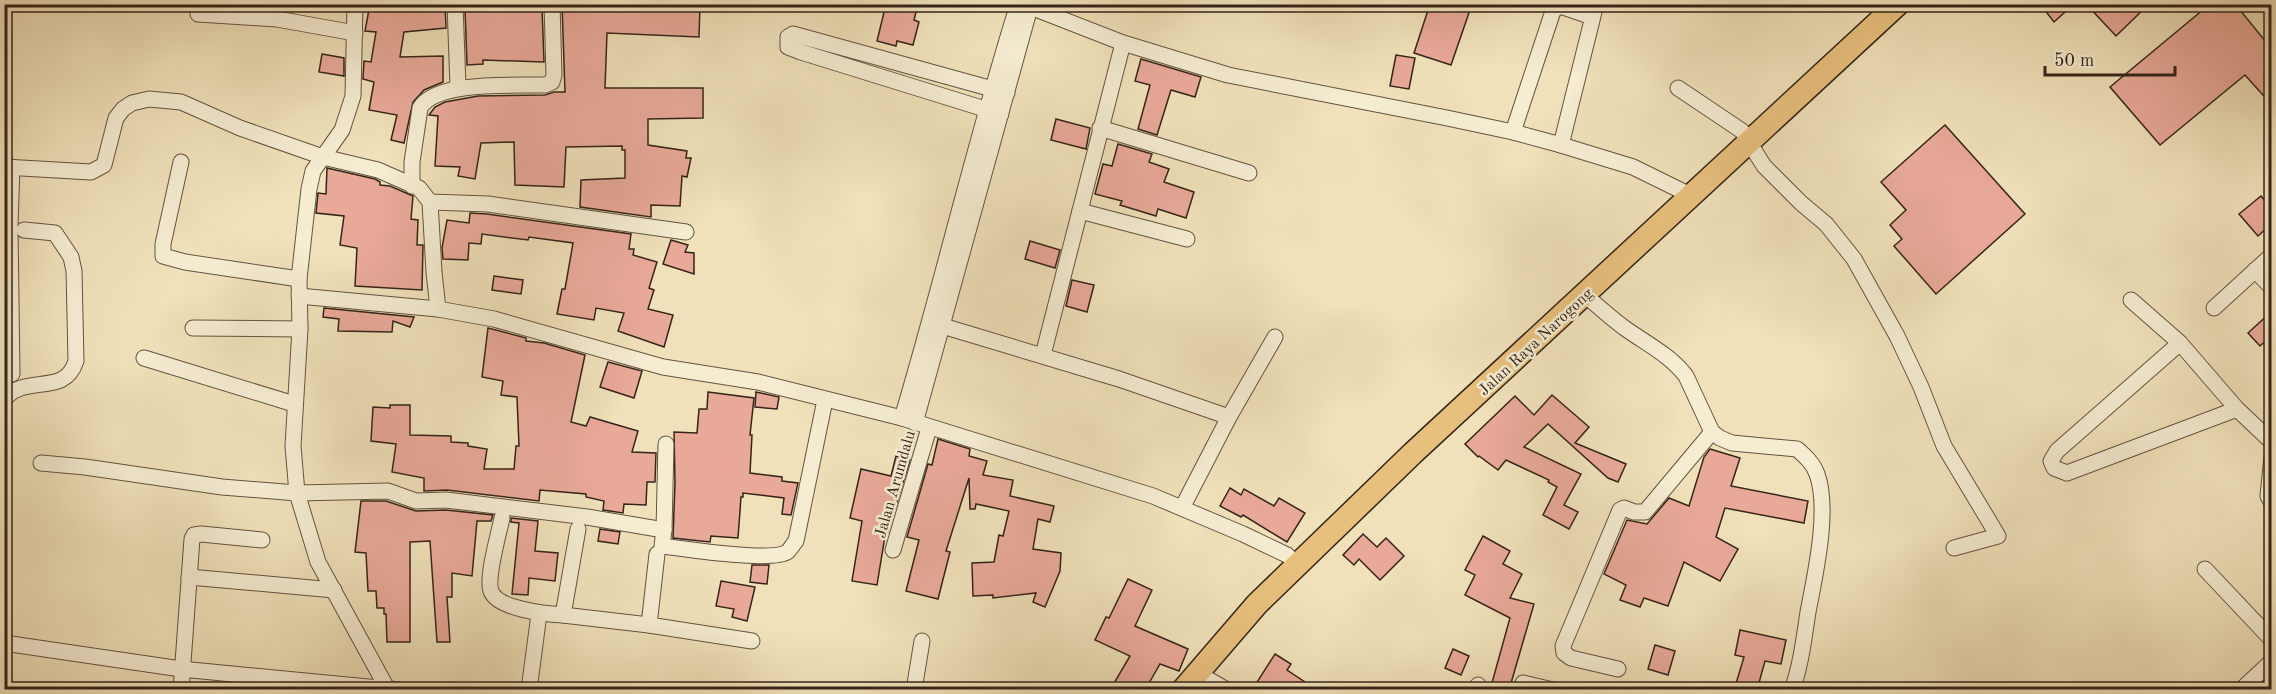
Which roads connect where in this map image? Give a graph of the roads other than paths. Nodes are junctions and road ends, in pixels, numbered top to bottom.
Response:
1 (355, 4) edge
2 (455, 4) edge
3 (552, 4) edge
4 (1898, 4) edge
5 (1026, 5) edge
6 (1594, 11) edge
7 (198, 14) dead end
8 (355, 33) junction
9 (1124, 43) junction
10 (458, 87) junction
11 (1678, 88) dead end
12 (999, 91) junction
13 (993, 111) junction
14 (1100, 128) junction
15 (1513, 132) junction
16 (1750, 142) junction
17 (1561, 145) junction
18 (323, 157) junction
19 (181, 162) dead end
20 (8, 167) edge
21 (1249, 173) dead end
22 (412, 186) junction
23 (1690, 195) junction
24 (430, 202) junction
25 (1080, 211) junction
26 (24, 230) dead end
27 (686, 231) dead end
28 (1187, 239) dead end
29 (2271, 255) edge
30 (2255, 270) junction
31 (299, 279) junction
32 (2271, 288) edge
33 (299, 296) junction
34 (1586, 296) junction
35 (2131, 300) dead end
36 (2214, 308) dead end
37 (438, 309) junction
38 (937, 324) junction
39 (193, 328) dead end
40 (300, 329) junction
41 (1275, 337) dead end
42 (2180, 343) junction
43 (1043, 355) junction
44 (144, 358) dead end
45 (12, 374) dead end
46 (4, 399) edge
47 (825, 400) junction
48 (294, 404) junction
49 (2237, 409) junction
50 (1229, 417) junction
51 (915, 423) junction
52 (1712, 432) junction
53 (2271, 442) edge
54 (666, 444) dead end
55 (2271, 456) edge
56 (41, 463) dead end
57 (297, 493) junction
58 (2271, 503) edge
59 (1182, 507) junction
60 (502, 518) dead end
61 (578, 529) dead end
62 (664, 530) junction
63 (262, 540) dead end
64 (1954, 548) dead end
65 (893, 550) dead end
66 (657, 554) dead end
67 (1298, 565) junction
68 (2205, 569) dead end
69 (189, 577) junction
70 (334, 590) junction
71 (539, 614) junction
72 (563, 615) junction
73 (649, 625) junction
74 (2271, 640) edge
75 (752, 641) dead end
76 (922, 641) dead end
77 (4, 643) edge
78 (2271, 661) edge
79 (181, 669) junction
80 (1618, 669) dead end
81 (1190, 681) edge
82 (1523, 682) dead end
83 (392, 689) edge
84 (182, 690) edge
85 (529, 690) edge
86 (914, 690) edge
87 (1227, 690) edge
88 (1553, 690) edge
89 (1792, 690) edge
90 (2241, 690) edge

1 - 8 street
2 - 10 street
3 - 10 street
4 - 16 main road, Jalan Raya Narogong
5 - 9 street
5 - 12 street, Jalan Arumdalu
6 - 15 street
6 - 17 street
7 - 8 street
8 - 18 street
9 - 14 street
9 - 15 street
10 - 22 street
11 - 16 street
12 - 13 street, Jalan Arumdalu
12 - 13 street
13 - 38 street, Jalan Arumdalu
14 - 21 street
14 - 25 street
15 - 17 street
16 - 23 main road, Jalan Raya Narogong
16 - 64 street
17 - 23 street
18 - 20 street
18 - 22 street
18 - 31 street
19 - 31 street
20 - 45 street
22 - 24 street
23 - 34 main road, Jalan Raya Narogong
24 - 27 street
24 - 37 street
25 - 28 street
25 - 43 street
26 - 46 street
29 - 30 street
30 - 32 street
30 - 36 street
31 - 33 street
33 - 37 street
33 - 40 street
34 - 52 street
34 - 67 main road, Jalan Raya Narogong
35 - 42 street
37 - 47 street
38 - 43 street
38 - 51 street, Jalan Arumdalu
39 - 40 street
40 - 48 street
41 - 50 street
42 - 49 street
42 - 49 street
43 - 50 street
44 - 48 street
47 - 51 street
47 - 62 street
48 - 57 street
49 - 53 street
50 - 59 street
51 - 59 street
51 - 65 street, Jalan Arumdalu
52 - 80 street
52 - 89 street
54 - 62 street
55 - 58 street
56 - 57 street
57 - 62 street
57 - 70 street
59 - 67 street
60 - 71 street
61 - 72 street
63 - 69 street
66 - 73 street
67 - 81 main road, Jalan Raya Narogong
68 - 74 street
69 - 70 street
69 - 79 street
70 - 83 street
71 - 72 street
71 - 85 street
72 - 73 street
73 - 75 street
76 - 86 street
77 - 79 street
78 - 90 street
79 - 83 street
79 - 84 street
81 - 87 street
82 - 88 street

